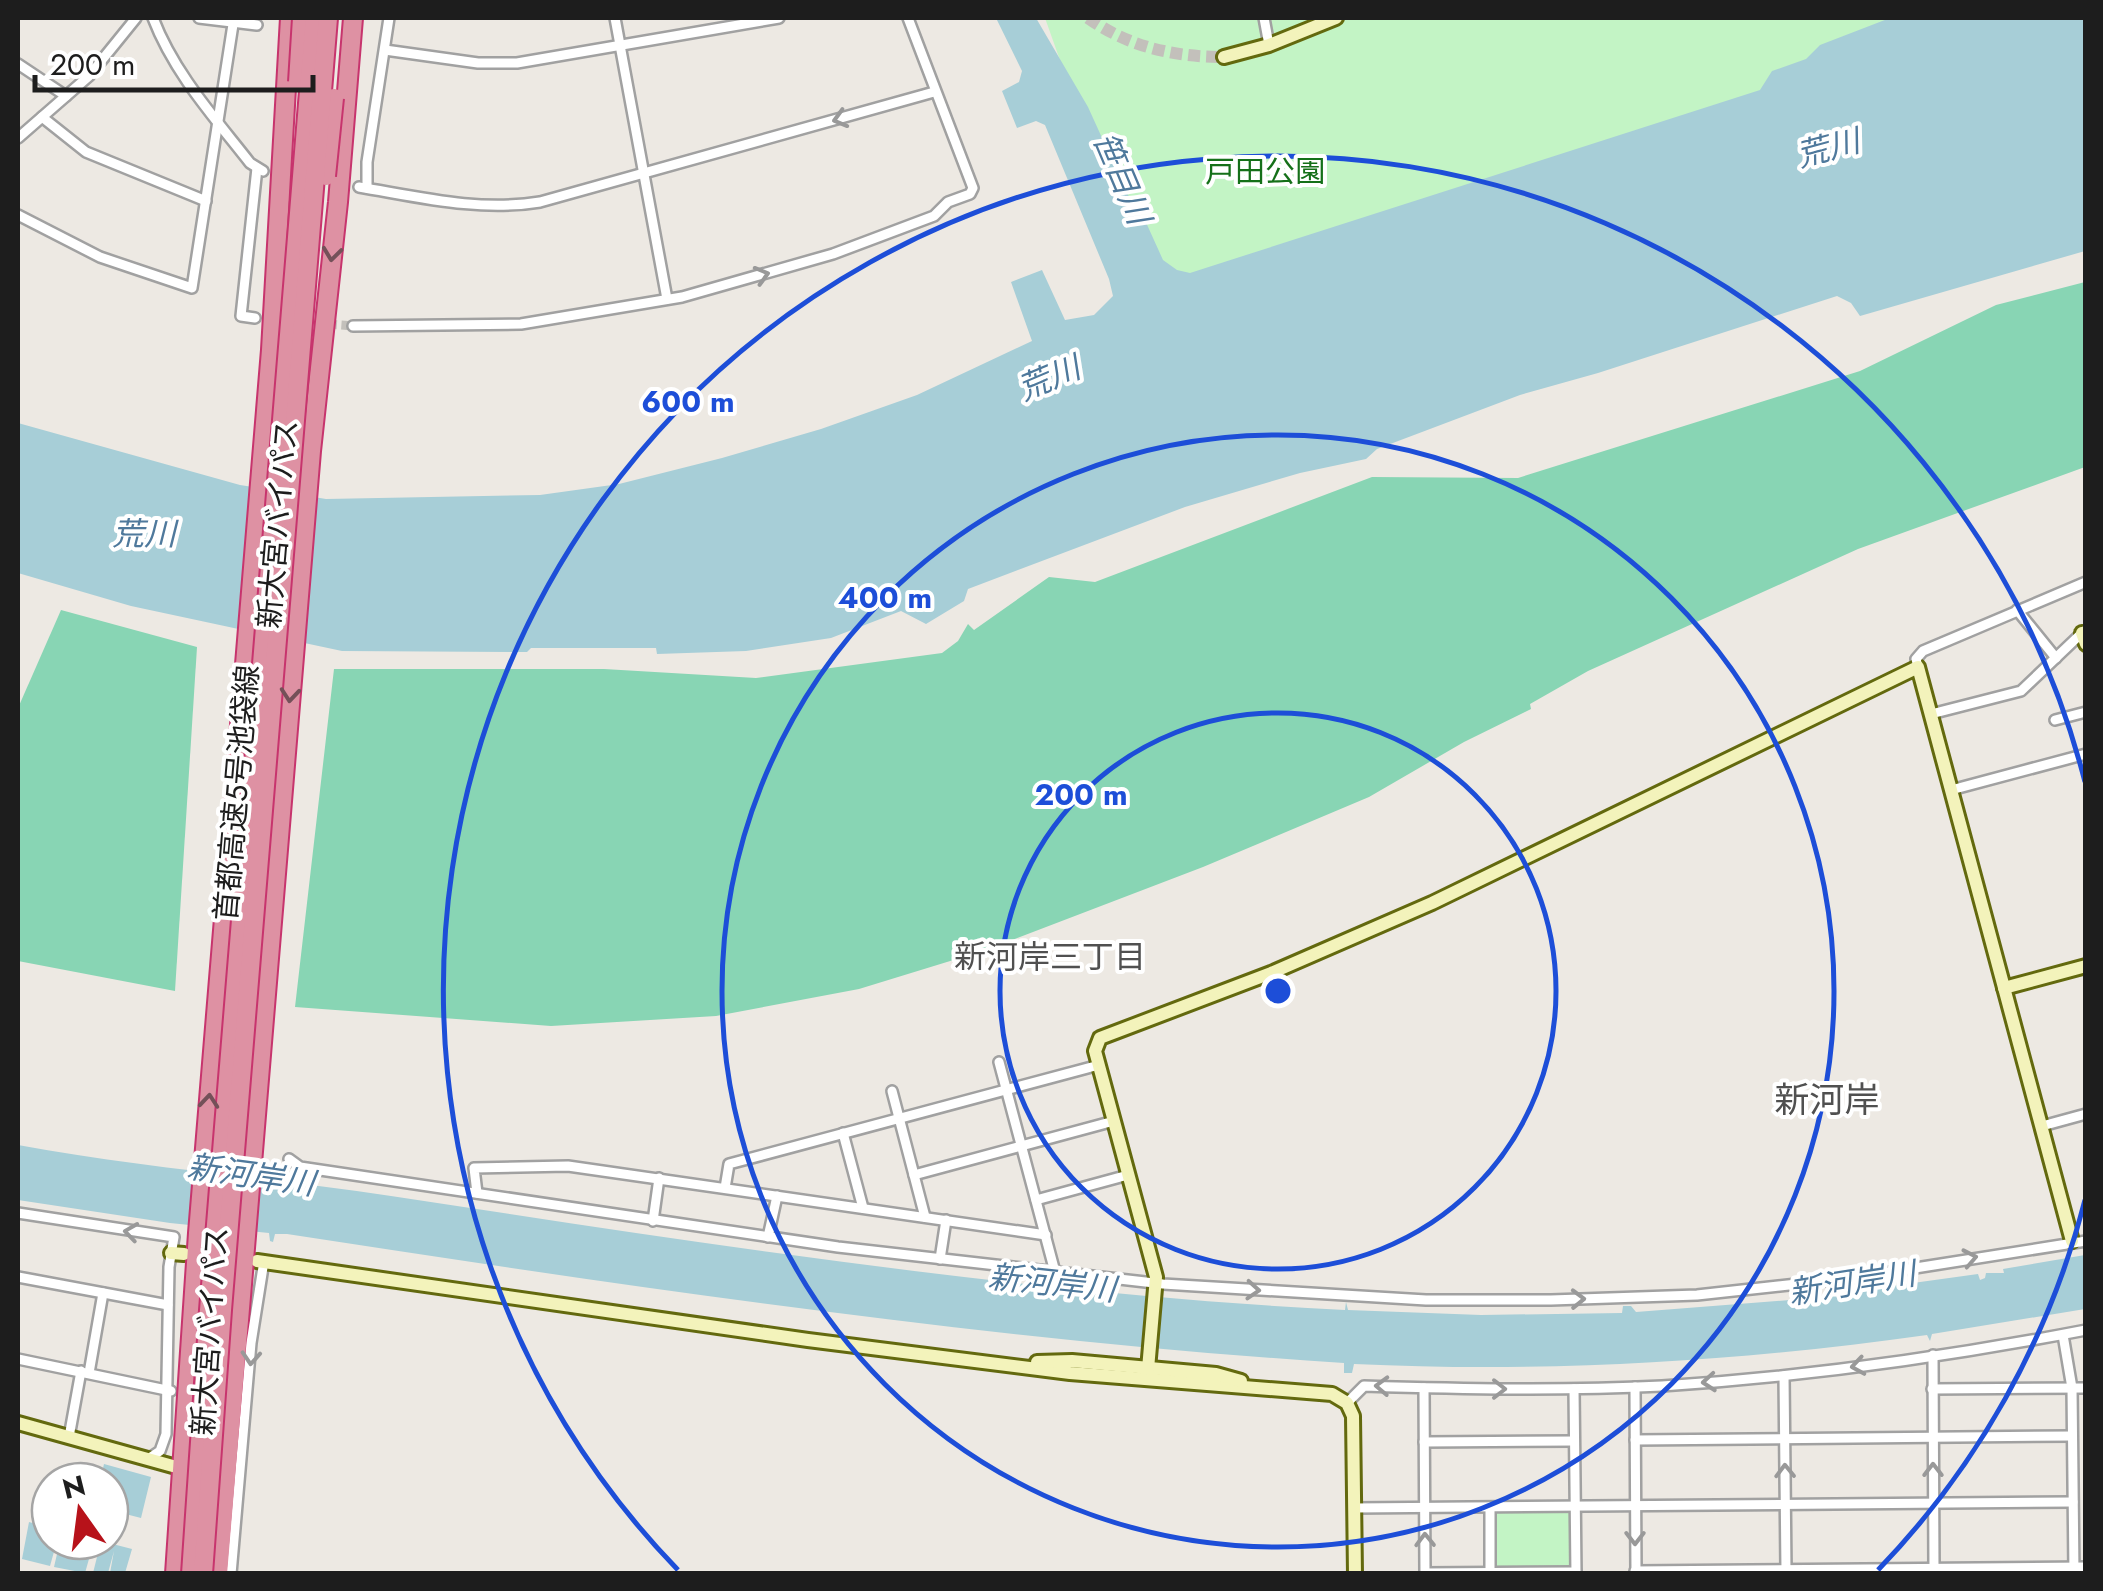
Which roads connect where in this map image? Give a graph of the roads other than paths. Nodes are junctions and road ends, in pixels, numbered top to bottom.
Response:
1 (136, 18) edge
2 (154, 18) edge
3 (199, 18) edge
4 (290, 18) edge
5 (302, 18) edge
6 (315, 18) edge
7 (328, 18) edge
8 (338, 18) edge
9 (353, 18) edge
10 (389, 18) edge
11 (615, 18) edge
12 (779, 18) edge
13 (908, 18) edge
14 (1264, 18) edge
15 (1336, 18) edge
16 (234, 20) edge
17 (257, 25) dead end
18 (620, 45) junction
19 (1269, 45) junction
20 (384, 50) junction
21 (1224, 57) tunnel mouth
22 (18, 64) edge
23 (934, 92) junction
24 (66, 96) junction
25 (42, 117) junction
26 (218, 121) junction
27 (18, 138) edge
28 (644, 173) junction
29 (206, 201) junction
30 (18, 215) edge
31 (668, 300) junction
32 (298, 312) junction
33 (255, 318) dead end
34 (353, 326) tunnel mouth
35 (2086, 582) edge
36 (2017, 610) junction
37 (2085, 634) edge
38 (2056, 658) junction
39 (1918, 667) junction
40 (2086, 712) edge
41 (1931, 714) junction
42 (2056, 720) dead end
43 (2086, 754) edge
44 (1951, 790) junction
45 (2086, 966) edge
46 (2004, 988) junction
47 (999, 1062) dead end
48 (1099, 1065) junction
49 (1007, 1090) junction
50 (892, 1091) dead end
51 (2086, 1114) edge
52 (899, 1118) junction
53 (1114, 1121) junction
54 (2042, 1126) junction
55 (844, 1134) junction
56 (1021, 1146) junction
57 (289, 1159) dead end
58 (914, 1175) junction
59 (1128, 1175) junction
60 (659, 1178) junction
61 (725, 1188) junction
62 (477, 1193) junction
63 (777, 1196) junction
64 (1036, 1200) junction
65 (864, 1208) junction
66 (18, 1213) edge
67 (925, 1217) junction
68 (946, 1220) junction
69 (652, 1221) junction
70 (1046, 1234) junction
71 (768, 1238) junction
72 (2078, 1241) edge
73 (255, 1258) junction
74 (940, 1259) junction
75 (1056, 1272) junction
76 (18, 1277) edge
77 (1156, 1283) junction
78 (102, 1293) junction
79 (168, 1306) junction
80 (2086, 1330) edge
81 (2063, 1335) junction
82 (1932, 1355) junction
83 (18, 1360) edge
84 (1000, 1364) junction
85 (1148, 1366) junction
86 (85, 1372) junction
87 (1784, 1376) junction
88 (1634, 1387) junction
89 (1424, 1388) junction
90 (2072, 1388) junction
91 (2086, 1388) edge
92 (1574, 1389) junction
93 (1932, 1389) junction
94 (1274, 1390) junction
95 (170, 1391) junction
96 (1347, 1404) junction
97 (18, 1423) edge
98 (2072, 1436) junction
99 (68, 1437) junction
100 (1933, 1437) junction
101 (1784, 1438) junction
102 (1635, 1440) junction
103 (1574, 1441) junction
104 (1424, 1442) junction
105 (148, 1458) junction
106 (180, 1468) junction
107 (2073, 1502) junction
108 (1933, 1503) junction
109 (1635, 1505) junction
110 (1785, 1505) junction
111 (1575, 1506) junction
112 (1490, 1507) junction
113 (1354, 1508) junction
114 (1424, 1508) junction
115 (2086, 1567) edge
116 (2074, 1570) edge
117 (1786, 1571) edge
118 (1934, 1571) edge
119 (1490, 1572) edge
120 (1636, 1572) edge
121 (1425, 1573) edge
122 (1576, 1573) edge
123 (175, 1574) edge
124 (191, 1574) edge
125 (203, 1574) edge
126 (218, 1574) edge
127 (231, 1574) edge
128 (1355, 1574) edge

1 - 24 street
2 - 26 street
3 - 16 street
106 -> 4 highway, 新大宮バイパス
5 - 32 highway, bridge
6 - 32 highway, 首都高速5号池袋線, bridge
7 - 32 highway, 首都高速5号池袋線, bridge
8 - 32 highway, bridge
9 -> 73 highway, 新大宮バイパス
10 - 20 street
11 - 18 street
12 - 18 street
13 - 23 street
14 - 19 street
15 - 19 street
16 - 17 street
16 - 26 street
18 - 20 street
18 - 28 street
19 - 21 street
20 - 28 street
22 - 24 street
23 -> 28 street
31 -> 23 street
24 - 25 street
25 - 27 street
25 - 29 street
26 - 29 street
26 - 33 street
28 - 31 street
29 - 30 street
31 - 34 street
32 - 124 highway, 首都高速5号池袋線, bridge
32 - 125 highway, 首都高速5号池袋線, bridge
35 - 36 street
36 - 38 street
36 - 39 street
37 - 38 street
38 - 41 street
39 - 41 street
39 - 48 street
40 - 42 street
41 - 44 street
43 - 44 street
44 - 46 street
45 - 46 street
46 - 54 street
47 - 49 street
48 - 49 street
48 - 53 street
49 - 52 street
49 - 56 street
50 - 52 street
51 - 54 street
52 - 55 street
52 - 58 street
53 - 56 street
53 - 59 street
54 - 72 street
55 - 61 street
55 - 65 street
56 - 58 street
56 - 64 street
57 - 62 street
58 - 67 street
59 - 64 street
59 - 77 street
60 - 61 street
60 - 62 street
60 - 69 street
61 - 63 street
62 - 69 street
63 - 65 street
63 - 71 street
64 - 70 street
65 - 67 street
79 -> 66 street
67 - 68 street
68 - 70 street
68 - 74 street
69 - 71 street
70 - 75 street
71 - 74 street
77 -> 72 street
73 - 84 street
73 - 126 highway, 新大宮バイパス
73 -> 127 street
74 - 75 street
75 - 77 street
76 - 78 street
77 - 85 street
78 - 79 street
78 - 86 street
79 - 95 street
80 - 81 street
81 - 82 street
81 - 90 street
82 -> 87 street
82 - 93 street
83 - 86 street
84 - 85 street
84 - 94 street
85 - 94 street
86 - 95 street
86 - 99 street
87 -> 88 street
87 - 101 street
88 - 92 street
88 - 102 street
89 -> 92 street
89 -> 96 street
89 - 104 street
90 - 91 street
90 - 93 street
90 - 98 street
92 - 103 street
93 - 100 street
94 - 96 street
95 - 105 street
96 - 113 street
97 - 99 street
98 - 100 street
98 - 107 street
99 - 105 street
100 - 101 street
108 -> 100 street
101 - 102 street
110 -> 101 street
102 - 109 street
103 - 104 street
103 - 111 street
104 - 114 street
105 - 106 street
106 - 123 highway, 新大宮バイパス
107 - 108 street
107 - 116 street
108 - 110 street
108 - 118 street
109 - 110 street
109 - 111 street
109 -> 120 street
110 - 117 street
111 - 112 street
111 - 122 street
112 - 114 street
112 - 119 street
113 - 114 street
113 - 128 street
121 -> 114 street
115 - 116 street
116 - 118 street
117 - 118 street
117 - 120 street
119 - 121 street
119 - 122 street

